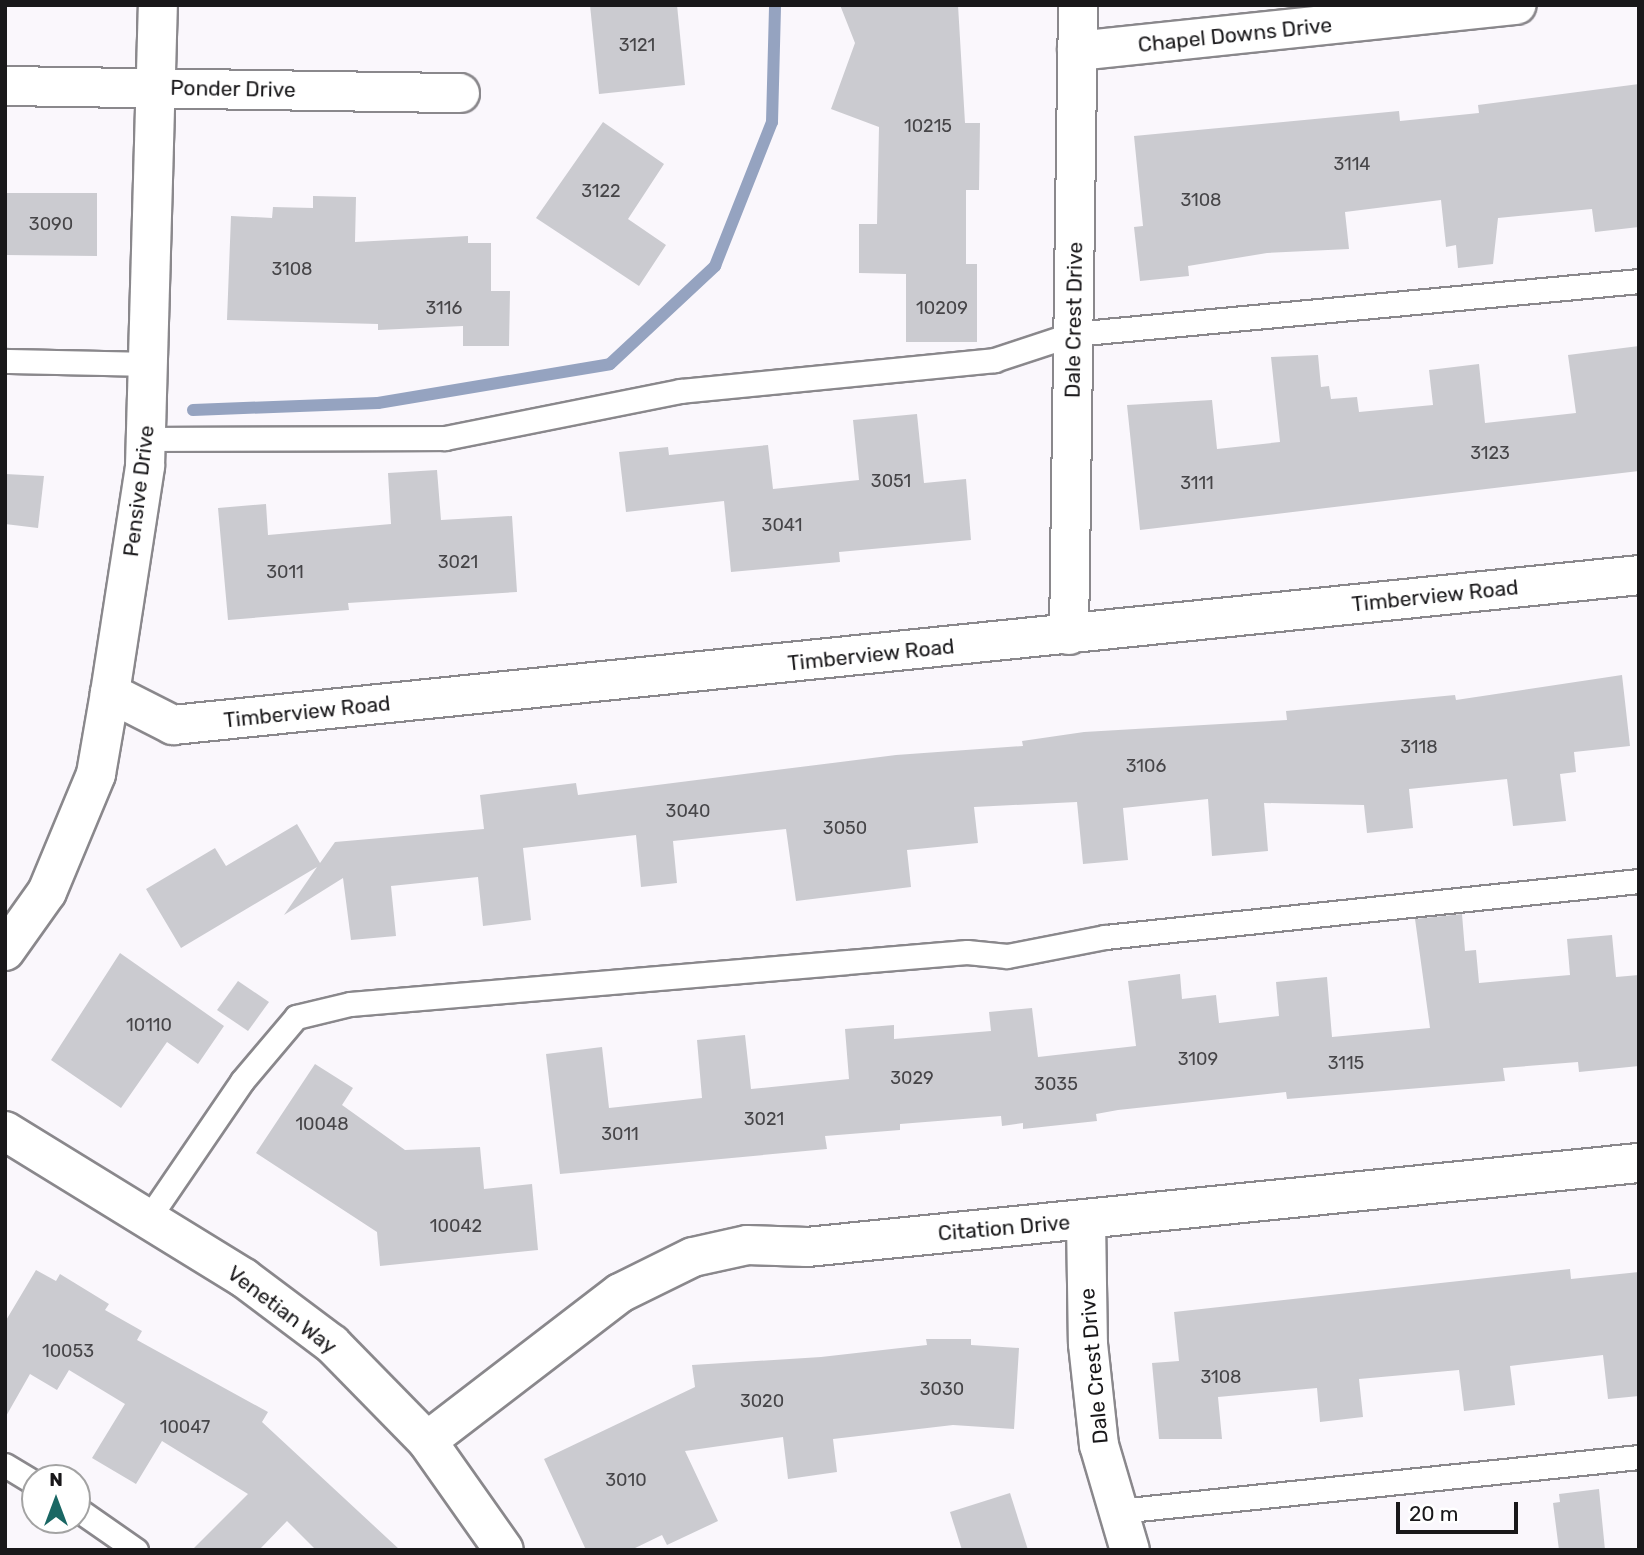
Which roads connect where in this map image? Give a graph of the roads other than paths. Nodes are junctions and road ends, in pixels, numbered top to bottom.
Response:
1 (158, 5) edge
2 (1078, 5) edge
3 (1517, 5) edge
4 (1077, 51) junction
5 (5, 86) edge
6 (157, 88) junction
7 (460, 93) dead end
8 (1639, 281) edge
9 (1073, 334) junction
10 (5, 360) edge
11 (152, 364) junction
12 (147, 439) junction
13 (1639, 575) edge
14 (1069, 635) junction
15 (110, 693) junction
16 (1639, 881) edge
17 (5, 951) edge
18 (5, 1131) edge
19 (1639, 1163) edge
20 (148, 1219) junction
21 (1086, 1220) junction
22 (427, 1441) junction
23 (1639, 1457) edge
24 (5, 1465) edge
25 (21, 1475) edge
26 (1118, 1511) junction
27 (91, 1519) edge
28 (136, 1550) edge
29 (504, 1550) edge
30 (1130, 1550) edge

1 - 6 street, Pensive Drive
2 - 4 street, Dale Crest Drive
3 - 4 street, Chapel Downs Drive
4 - 9 street, Dale Crest Drive
5 - 6 street, Ponder Drive
6 - 7 street, Ponder Drive
6 - 11 street, Pensive Drive
8 - 9 lane
9 - 12 lane
9 - 14 street, Dale Crest Drive
10 - 11 lane
11 - 12 street, Pensive Drive
12 - 15 street, Pensive Drive
13 - 14 street, Timberview Road
14 - 15 street, Timberview Road
15 - 17 street, Pensive Drive
16 - 20 lane
18 - 20 street, Venetian Way
19 - 21 street, Citation Drive
20 - 22 street, Venetian Way
21 - 22 street, Citation Drive
21 - 26 street, Dale Crest Drive
22 - 29 street, Venetian Way
23 - 26 lane
24 - 25 lane
26 - 30 street, Dale Crest Drive
27 - 28 lane

